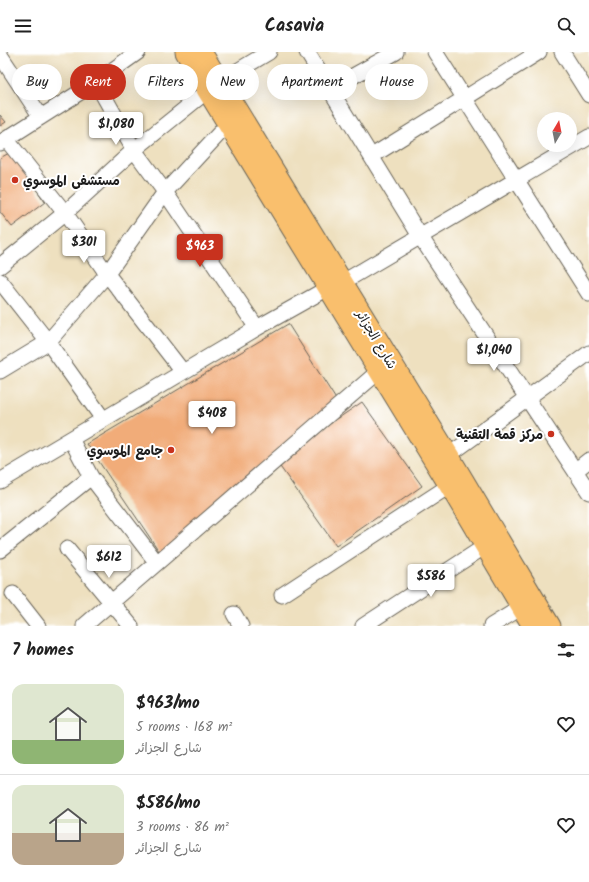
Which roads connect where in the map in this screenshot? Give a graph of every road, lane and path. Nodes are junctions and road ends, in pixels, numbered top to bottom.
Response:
1 (138, 52) edge
2 (185, 52) edge
3 (202, 52) edge
4 (269, 52) edge
5 (307, 52) edge
6 (396, 52) edge
7 (435, 52) edge
8 (539, 52) edge
9 (562, 52) edge
10 (5, 55) edge
11 (121, 64) edge
12 (206, 64) edge
13 (250, 64) edge
14 (314, 64) edge
15 (357, 74) edge
16 (206, 77) edge
17 (206, 92) edge
18 (589, 95) edge
19 (70, 99) edge
20 (465, 99) junction
21 (106, 100) edge
22 (219, 100) edge
23 (223, 100) edge
24 (337, 100) edge
25 (41, 117) junction
26 (228, 124) junction
27 (589, 137) edge
28 (3, 141) edge
29 (134, 150) junction
30 (372, 156) junction
31 (517, 180) junction
32 (165, 192) junction
33 (65, 213) junction
34 (420, 236) junction
35 (0, 266) edge
36 (107, 274) junction
37 (584, 274) edge
38 (0, 281) edge
39 (335, 285) junction
40 (589, 294) edge
41 (257, 328) junction
42 (48, 342) junction
43 (589, 353) edge
44 (0, 371) edge
45 (183, 372) junction
46 (378, 372) junction
47 (527, 398) junction
48 (103, 419) junction
49 (70, 439) junction
50 (449, 455) junction
51 (589, 460) edge
52 (575, 470) junction
53 (91, 477) junction
54 (0, 482) edge
55 (449, 486) junction
56 (589, 492) edge
57 (484, 547) junction
58 (67, 549) dead end
59 (0, 550) edge
60 (157, 563) junction
61 (13, 594) dead end
62 (282, 595) dead end
63 (111, 603) junction
64 (522, 607) junction
65 (38, 626) edge
66 (84, 626) edge
67 (131, 626) edge
68 (363, 626) edge
69 (491, 626) edge
70 (532, 626) edge
71 (551, 626) edge

1 - 11 street
2 - 16 main road, شارع الجزائر
3 - 12 main road, شارع الجزائر
4 - 13 street
5 - 14 street
6 - 15 street
7 - 20 street
8 - 20 street
9 - 18 street
10 - 25 street
17 - 29 street
19 - 25 street
20 - 30 street
20 - 31 street
21 - 29 street
22 - 26 main road, شارع الجزائر
23 - 39 main road, شارع الجزائر
24 - 30 street
25 - 28 street
26 - 32 street
26 - 39 main road, شارع الجزائر
27 - 31 street
28 - 33 street
29 - 32 street
29 - 33 street
30 - 34 street
31 - 34 street
31 - 37 street
32 - 36 street
32 - 41 street
33 - 35 street
33 - 36 street
34 - 39 street
34 - 47 street
36 - 42 street
36 - 45 street
37 - 40 street
38 - 42 street
39 - 41 street
39 - 46 main road, شارع الجزائر
39 - 50 main road, شارع الجزائر
41 - 45 street
42 - 44 street
42 - 48 street
43 - 47 street
45 - 48 street
46 - 55 main road, شارع الجزائر
46 - 60 street
47 - 50 street
47 - 52 street
48 - 49 street
49 - 53 street
49 - 54 street
50 - 71 main road, شارع الجزائر
51 - 52 street
52 - 56 street
53 - 59 street
53 - 60 street
55 - 57 main road, شارع الجزائر
55 - 62 street
57 - 64 main road, شارع الجزائر
57 - 68 street
58 - 63 street
60 - 63 street
61 - 65 street
63 - 66 street
63 - 67 street
64 - 69 street
64 - 70 main road, شارع الجزائر

